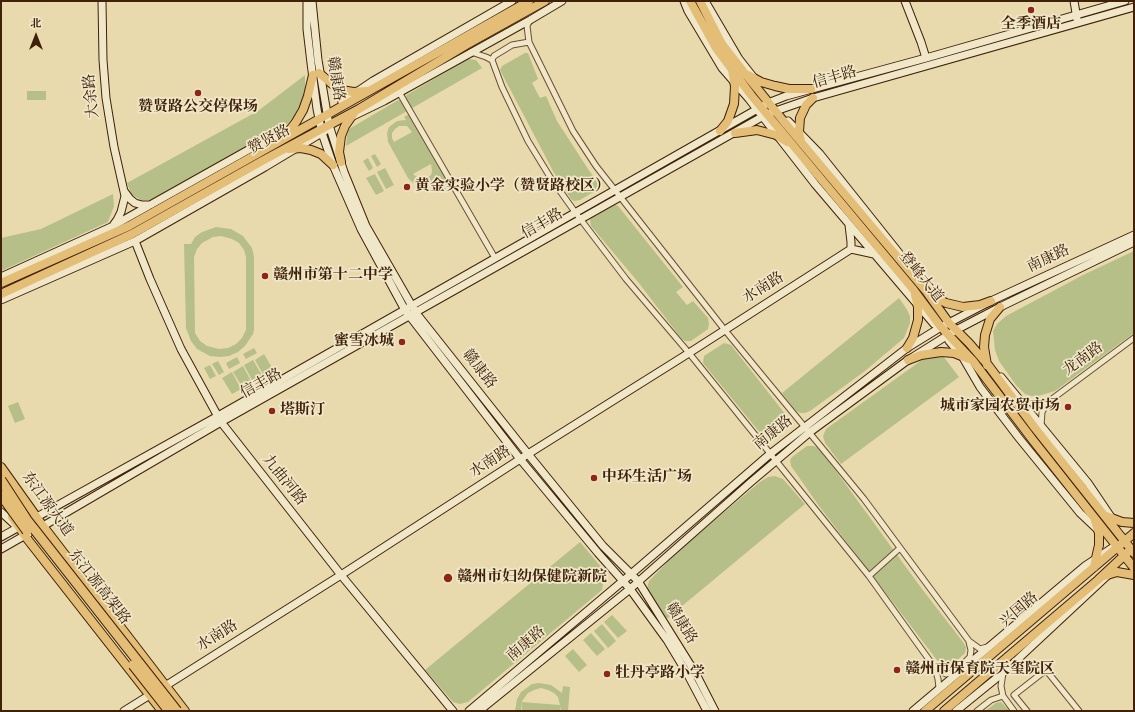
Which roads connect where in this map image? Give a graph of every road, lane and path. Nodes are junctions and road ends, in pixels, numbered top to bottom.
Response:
1 (102, 1) edge
2 (307, 1) edge
3 (312, 1) edge
4 (512, 1) edge
5 (529, 1) edge
6 (546, 1) edge
7 (562, 1) edge
8 (684, 1) edge
9 (690, 1) edge
10 (700, 1) edge
11 (705, 1) edge
12 (906, 1) edge
13 (1074, 1) edge
14 (1124, 1) edge
15 (499, 4) edge
16 (1134, 7) edge
17 (1076, 15) junction
18 (530, 20) junction
19 (1078, 24) junction
20 (529, 42) junction
21 (470, 52) junction
22 (926, 58) junction
23 (492, 60) junction
24 (731, 68) junction
25 (743, 71) junction
26 (316, 74) junction
27 (754, 78) junction
28 (734, 82) junction
29 (811, 89) junction
30 (374, 90) junction
31 (358, 92) junction
32 (399, 92) junction
33 (813, 98) junction
34 (765, 105) junction
35 (359, 109) junction
36 (771, 113) junction
37 (323, 116) junction
38 (350, 118) junction
39 (330, 126) junction
40 (289, 131) junction
41 (322, 131) junction
42 (720, 131) junction
43 (798, 132) junction
44 (735, 133) junction
45 (778, 136) junction
46 (801, 142) junction
47 (271, 146) junction
48 (793, 146) junction
49 (298, 148) junction
50 (280, 152) junction
51 (337, 164) junction
52 (122, 187) junction
53 (618, 194) junction
54 (181, 198) junction
55 (153, 204) junction
56 (180, 208) junction
57 (575, 212) junction
58 (580, 219) junction
59 (166, 223) junction
60 (849, 224) junction
61 (111, 227) junction
62 (1134, 235) edge
63 (135, 241) junction
64 (95, 242) junction
65 (1134, 242) edge
66 (851, 249) junction
67 (113, 251) junction
68 (90, 254) junction
69 (874, 254) junction
70 (495, 258) junction
71 (1, 277) edge
72 (1, 283) edge
73 (912, 288) junction
74 (926, 291) junction
75 (1, 294) edge
76 (937, 299) junction
77 (1, 300) edge
78 (991, 301) junction
79 (917, 304) junction
80 (1000, 307) junction
81 (408, 308) junction
82 (413, 315) junction
83 (951, 322) junction
84 (940, 328) junction
85 (724, 329) junction
86 (957, 329) junction
87 (947, 336) junction
88 (1134, 338) edge
89 (907, 348) junction
90 (689, 353) junction
91 (962, 356) junction
92 (986, 356) junction
93 (908, 360) junction
94 (973, 361) junction
95 (988, 365) junction
96 (1022, 402) junction
97 (1048, 402) junction
98 (220, 419) junction
99 (804, 426) junction
100 (1041, 426) junction
101 (810, 432) junction
102 (528, 454) junction
103 (770, 454) junction
104 (520, 459) junction
105 (776, 461) junction
106 (1, 467) edge
107 (1, 480) edge
108 (1, 495) edge
109 (1, 499) edge
110 (1, 512) edge
111 (1092, 515) junction
112 (37, 517) junction
113 (1108, 517) junction
114 (1134, 523) edge
115 (43, 526) junction
116 (18, 527) junction
117 (1134, 527) edge
118 (1098, 530) junction
119 (1134, 533) edge
120 (24, 536) junction
121 (1, 537) edge
122 (1125, 540) junction
123 (1116, 547) junction
124 (900, 548) junction
125 (1, 549) edge
126 (1133, 550) edge
127 (1097, 558) junction
128 (1124, 558) junction
129 (1094, 567) junction
130 (1110, 573) junction
131 (1134, 574) edge
132 (342, 575) junction
133 (630, 575) junction
134 (869, 576) junction
135 (1098, 580) junction
136 (622, 581) junction
137 (638, 581) junction
138 (630, 589) junction
139 (969, 641) junction
140 (988, 647) junction
141 (935, 668) junction
142 (1004, 672) junction
143 (165, 686) junction
144 (939, 688) junction
145 (149, 695) junction
146 (1003, 696) junction
147 (124, 711) edge
148 (162, 711) edge
149 (169, 711) edge
150 (177, 711) edge
151 (185, 711) edge
152 (452, 711) edge
153 (468, 711) edge
154 (479, 711) edge
155 (707, 711) edge
156 (715, 711) edge
157 (913, 711) edge
158 (925, 711) edge
159 (944, 711) edge
160 (956, 711) edge
161 (977, 711) edge
162 (1014, 711) edge
163 (1027, 711) edge
164 (1079, 711) edge

1 - 52 main road, 大余路
2 - 26 main road, 赣康路
3 - 26 main road, 赣康路
4 - 15 main road
5 - 30 main road, 赞贤路
6 - 35 main road, 赞贤路
7 - 18 main road
8 - 28 main road
9 - 24 main road, 登峰大道
10 - 25 main road, 登峰大道
11 - 27 main road
12 - 22 main road
13 - 17 main road
14 - 17 main road, 信丰路
15 - 31 main road
16 - 19 main road, 信丰路
17 - 19 main road
17 - 22 main road, 信丰路
18 - 20 street
18 - 21 main road
19 - 33 main road, 信丰路
20 - 23 street
20 - 53 street
21 - 23 street
21 - 32 main road
22 - 29 main road, 信丰路
23 - 57 street
24 - 28 main road
24 - 34 main road, 登峰大道
25 - 27 main road
25 - 34 main road, 登峰大道
26 - 31 main road
26 - 37 main road, 赣康路
26 - 40 main road
27 - 29 main road
27 - 34 main road
28 - 34 main road
28 - 42 main road
29 - 34 main road, 信丰路
30 - 31 main road
30 - 37 main road, 赞贤路
31 - 37 main road
32 - 38 main road
32 - 70 street
33 - 36 main road, 信丰路
33 - 43 main road
34 - 36 main road, 登峰大道
34 - 36 main road
34 - 42 main road, 信丰路
35 - 38 main road
35 - 39 main road, 赞贤路
36 - 43 main road
36 - 44 main road, 信丰路
36 - 45 main road
36 - 46 main road, 登峰大道
36 - 48 main road, 登峰大道
37 - 39 main road, 赣康路
37 - 40 main road
37 - 41 main road, 赣康路
37 - 47 main road, 赞贤路
38 - 39 main road
38 - 51 main road
39 - 41 main road, 赞贤路
39 - 51 main road, 赣康路
40 - 47 main road
40 - 55 main road
41 - 49 main road
41 - 50 main road, 赞贤路
41 - 51 main road, 赣康路
42 - 53 main road, 信丰路
43 - 46 main road
43 - 76 main road
44 - 45 main road
44 - 53 main road, 信丰路
45 - 48 main road
45 - 60 main road
46 - 74 main road, 登峰大道
47 - 54 main road, 赞贤路
48 - 73 main road, 登峰大道
49 - 50 main road
49 - 51 main road
49 - 59 main road
50 - 56 main road, 赞贤路
51 - 81 main road, 赣康路
52 - 55 main road
52 - 61 main road, 大余路
53 - 57 main road, 信丰路
53 - 58 main road, 信丰路
53 - 85 street
54 - 55 main road
54 - 64 main road, 赞贤路
55 - 61 main road
56 - 59 main road
56 - 68 main road, 赞贤路
57 - 58 street
57 - 70 main road, 信丰路
58 - 82 main road, 信丰路
58 - 90 street
59 - 63 main road
60 - 66 main road
60 - 69 main road
61 - 64 main road
61 - 71 main road
62 - 78 main road, 南康路
63 - 67 main road
63 - 98 main road, 九曲河路
64 - 72 main road, 赞贤路
65 - 80 main road, 南康路
66 - 69 main road
66 - 85 main road, 水南路
67 - 68 main road
67 - 77 main road
68 - 75 main road, 赞贤路
69 - 79 main road
70 - 81 main road, 信丰路
73 - 79 main road
73 - 84 main road, 登峰大道
74 - 76 main road
74 - 83 main road, 登峰大道
76 - 78 main road
76 - 83 main road
78 - 83 main road, 南康路
79 - 84 main road
79 - 89 main road
80 - 86 main road, 南康路
80 - 92 main road
81 - 82 main road, 赣康路
81 - 98 main road, 信丰路
82 - 98 main road, 信丰路
82 - 102 main road, 赣康路
82 - 104 main road, 赣康路
83 - 84 main road, 南康路
83 - 86 main road, 登峰大道
84 - 87 main road, 登峰大道
84 - 89 main road, 南康路
85 - 90 main road, 水南路
85 - 99 street
86 - 87 main road, 南康路
86 - 92 main road
86 - 95 main road, 登峰大道
87 - 91 main road
87 - 93 main road, 南康路
87 - 94 main road, 登峰大道
88 - 97 street, 龙南路
89 - 99 main road, 南康路
90 - 102 main road, 水南路
90 - 103 street
91 - 93 main road
91 - 94 main road
91 - 118 main road
92 - 95 main road
92 - 96 main road
93 - 101 main road, 南康路
94 - 111 main road, 登峰大道
95 - 113 main road, 登峰大道
96 - 97 street
96 - 100 main road
97 - 100 street
98 - 112 main road, 信丰路
98 - 115 main road, 信丰路
98 - 132 main road, 九曲河路
99 - 101 street
99 - 103 main road, 南康路
100 - 113 main road
101 - 105 main road, 南康路
101 - 124 street
102 - 104 main road, 水南路
102 - 133 main road, 赣康路
103 - 105 street
103 - 133 main road, 南康路
104 - 132 main road, 水南路
104 - 136 main road, 赣康路
105 - 134 street
105 - 137 main road, 南康路
106 - 112 main road, 东江源大道
107 - 150 highway, 东江源高架路, bridge
108 - 149 highway, 东江源高架路, bridge
109 - 116 main road
110 - 116 main road
111 - 118 main road
111 - 123 main road, 登峰大道
112 - 115 main road, 东江源大道
112 - 116 main road, 信丰路
113 - 114 main road
113 - 122 main road, 登峰大道
115 - 120 main road, 信丰路
115 - 143 main road, 东江源大道
116 - 120 main road
116 - 121 main road, 信丰路
117 - 122 main road
118 - 123 main road
118 - 127 main road
119 - 122 main road, 兴国路
120 - 125 main road, 信丰路
120 - 145 main road
122 - 123 main road, 兴国路
122 - 126 main road, 登峰大道
123 - 127 main road
123 - 128 main road, 登峰大道
123 - 129 main road, 兴国路
124 - 134 street
124 - 139 street
126 - 128 main road, 兴国路
127 - 129 main road
127 - 140 main road
128 - 130 main road
128 - 131 main road, 登峰大道
128 - 135 main road, 兴国路
129 - 158 main road, 兴国路
130 - 131 main road
130 - 135 main road
130 - 142 main road
132 - 143 main road, 水南路
132 - 152 main road, 九曲河路
133 - 136 main road, 南康路
133 - 137 main road, 赣康路
134 - 141 street
135 - 159 main road, 兴国路
136 - 138 main road, 赣康路
136 - 153 main road, 南康路
137 - 138 main road, 南康路
137 - 156 main road, 赣康路
138 - 154 main road, 南康路
138 - 155 main road, 赣康路
139 - 140 street
139 - 141 street
140 - 144 main road
141 - 144 street
142 - 146 street
142 - 160 main road
143 - 145 main road, 水南路
143 - 151 main road, 东江源大道
144 - 157 main road
145 - 147 main road, 水南路
145 - 148 main road
146 - 161 street
146 - 162 street
163 - 164 street

